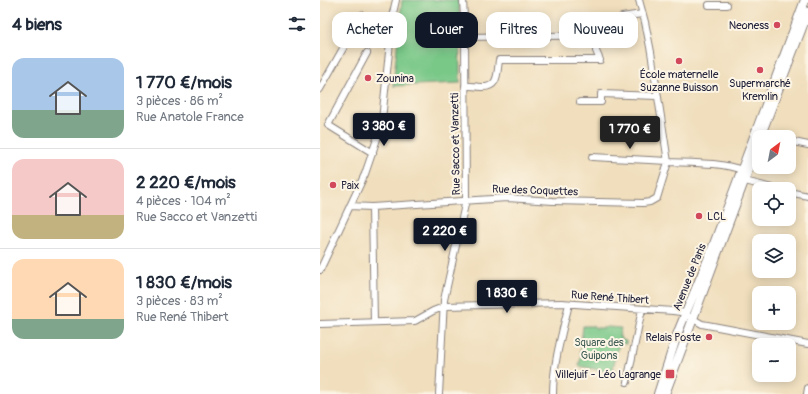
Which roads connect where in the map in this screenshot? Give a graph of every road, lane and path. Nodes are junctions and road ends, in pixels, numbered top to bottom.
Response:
1 (396, 0) edge
2 (463, 0) edge
3 (639, 0) edge
4 (805, 0) edge
5 (709, 5) dead end
6 (727, 5) dead end
7 (464, 12) edge
8 (808, 12) edge
9 (642, 14) junction
10 (638, 15) edge
11 (559, 36) edge
12 (478, 37) edge
13 (343, 48) edge
14 (466, 48) edge
15 (596, 48) edge
16 (367, 54) dead end
17 (465, 85) junction
18 (320, 89) edge
19 (657, 96) junction
20 (580, 102) dead end
21 (763, 130) edge
22 (796, 142) edge
23 (808, 145) edge
24 (373, 153) junction
25 (752, 154) edge
26 (592, 157) dead end
27 (668, 161) junction
28 (744, 170) junction
29 (741, 180) junction
30 (752, 183) edge
31 (796, 193) edge
32 (808, 196) edge
33 (466, 200) junction
34 (350, 206) junction
35 (372, 207) junction
36 (320, 270) edge
37 (569, 304) junction
38 (443, 307) junction
39 (642, 309) junction
40 (686, 315) junction
41 (694, 320) junction
42 (374, 322) junction
43 (320, 324) edge
44 (808, 344) edge
45 (627, 382) dead end
46 (808, 388) edge
47 (439, 394) edge
48 (553, 394) edge
49 (658, 394) edge
50 (665, 394) edge
51 (808, 394) edge

1 - 24 street
2 - 7 street, Rue Sacco et Vanzetti
3 - 9 street
4 - 28 main road
5 - 6 street
8 - 21 main road
9 - 10 street
9 - 19 street
11 - 12 street
13 - 18 street
14 - 17 street, Rue Sacco et Vanzetti
15 - 17 street
16 - 24 street
17 - 33 street, Rue Sacco et Vanzetti
19 - 20 street
19 - 27 street
22 - 23 street
24 - 34 street
25 - 28 main road
26 - 27 street
27 - 28 street
27 - 33 street, Rue des Coquettes
28 - 29 main road
29 - 30 street
29 - 40 main road, Avenue de Paris
29 - 41 main road, Avenue de Paris
31 - 32 street
33 - 35 street, Rue des Coquettes
33 - 38 street, Rue Sacco et Vanzetti
34 - 35 street, Rue des Coquettes
34 - 36 street
35 - 42 street
37 - 38 street, Rue René Thibert
37 - 39 street, Rue René Thibert
37 - 48 street
38 - 42 street, Rue René Thibert
38 - 47 street, Rue Sacco et Vanzetti
39 - 40 street, Rue René Thibert
39 - 45 street
40 - 41 street, Rue René Thibert
40 - 49 main road, Avenue de Paris
41 - 44 street, Rue René Thibert
41 - 50 main road, Avenue de Paris
42 - 43 street, Rue René Thibert
46 - 51 street

